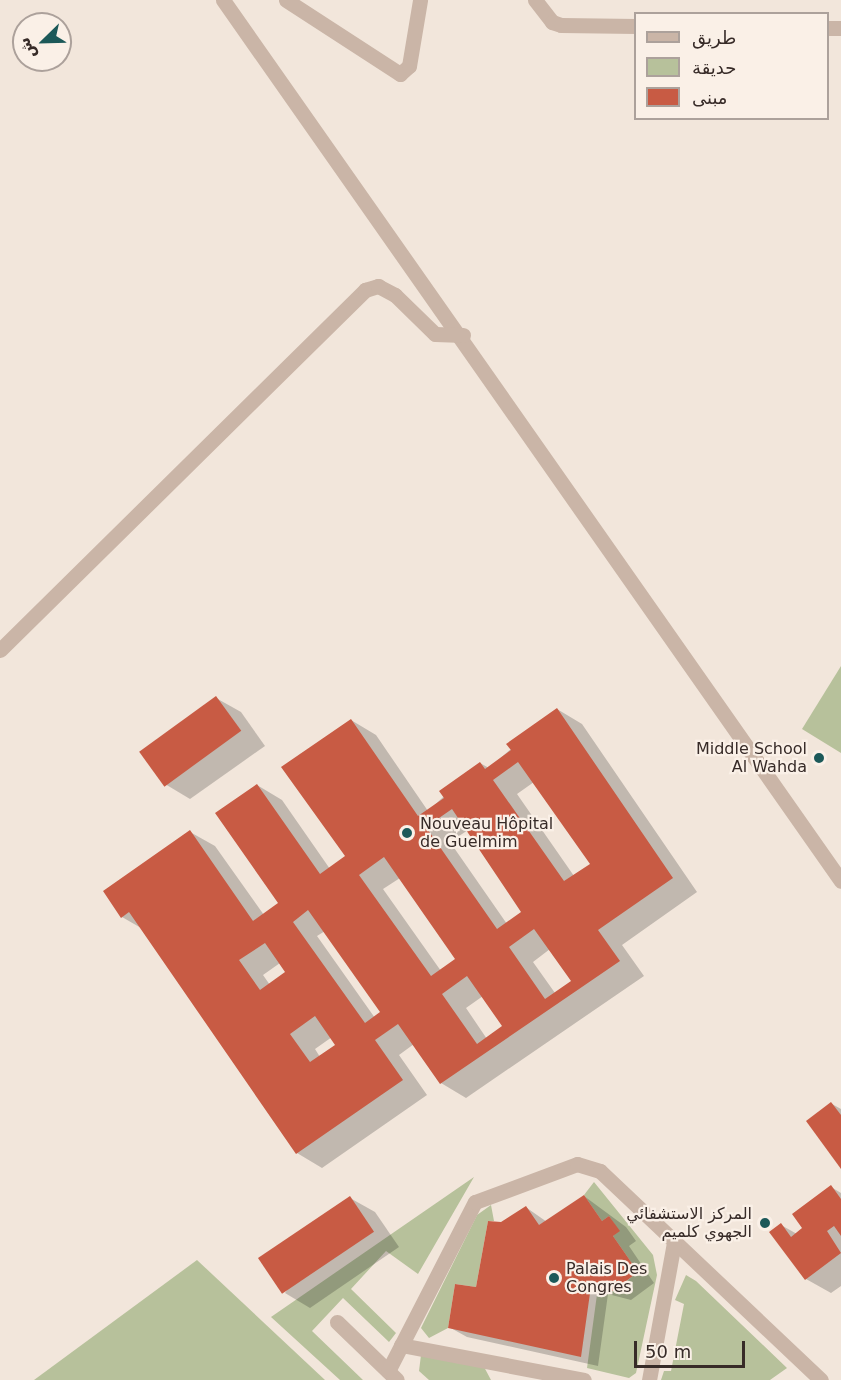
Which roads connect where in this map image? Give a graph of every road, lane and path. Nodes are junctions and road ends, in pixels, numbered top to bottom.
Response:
1 (223, 0) edge
2 (286, 0) edge
3 (420, 0) edge
4 (535, 0) edge
5 (634, 26) edge
6 (463, 335) junction
7 (0, 650) edge
8 (841, 881) edge
9 (674, 1243) junction
10 (337, 1322) dead end
11 (401, 1345) junction
12 (392, 1376) edge
13 (584, 1380) edge
14 (649, 1380) edge
15 (821, 1380) edge

1 - 6 street
2 - 3 street
4 - 5 street
6 - 7 street
6 - 8 street
9 - 11 street
9 - 14 street
9 - 15 street
10 - 12 street
11 - 12 street
11 - 13 street

